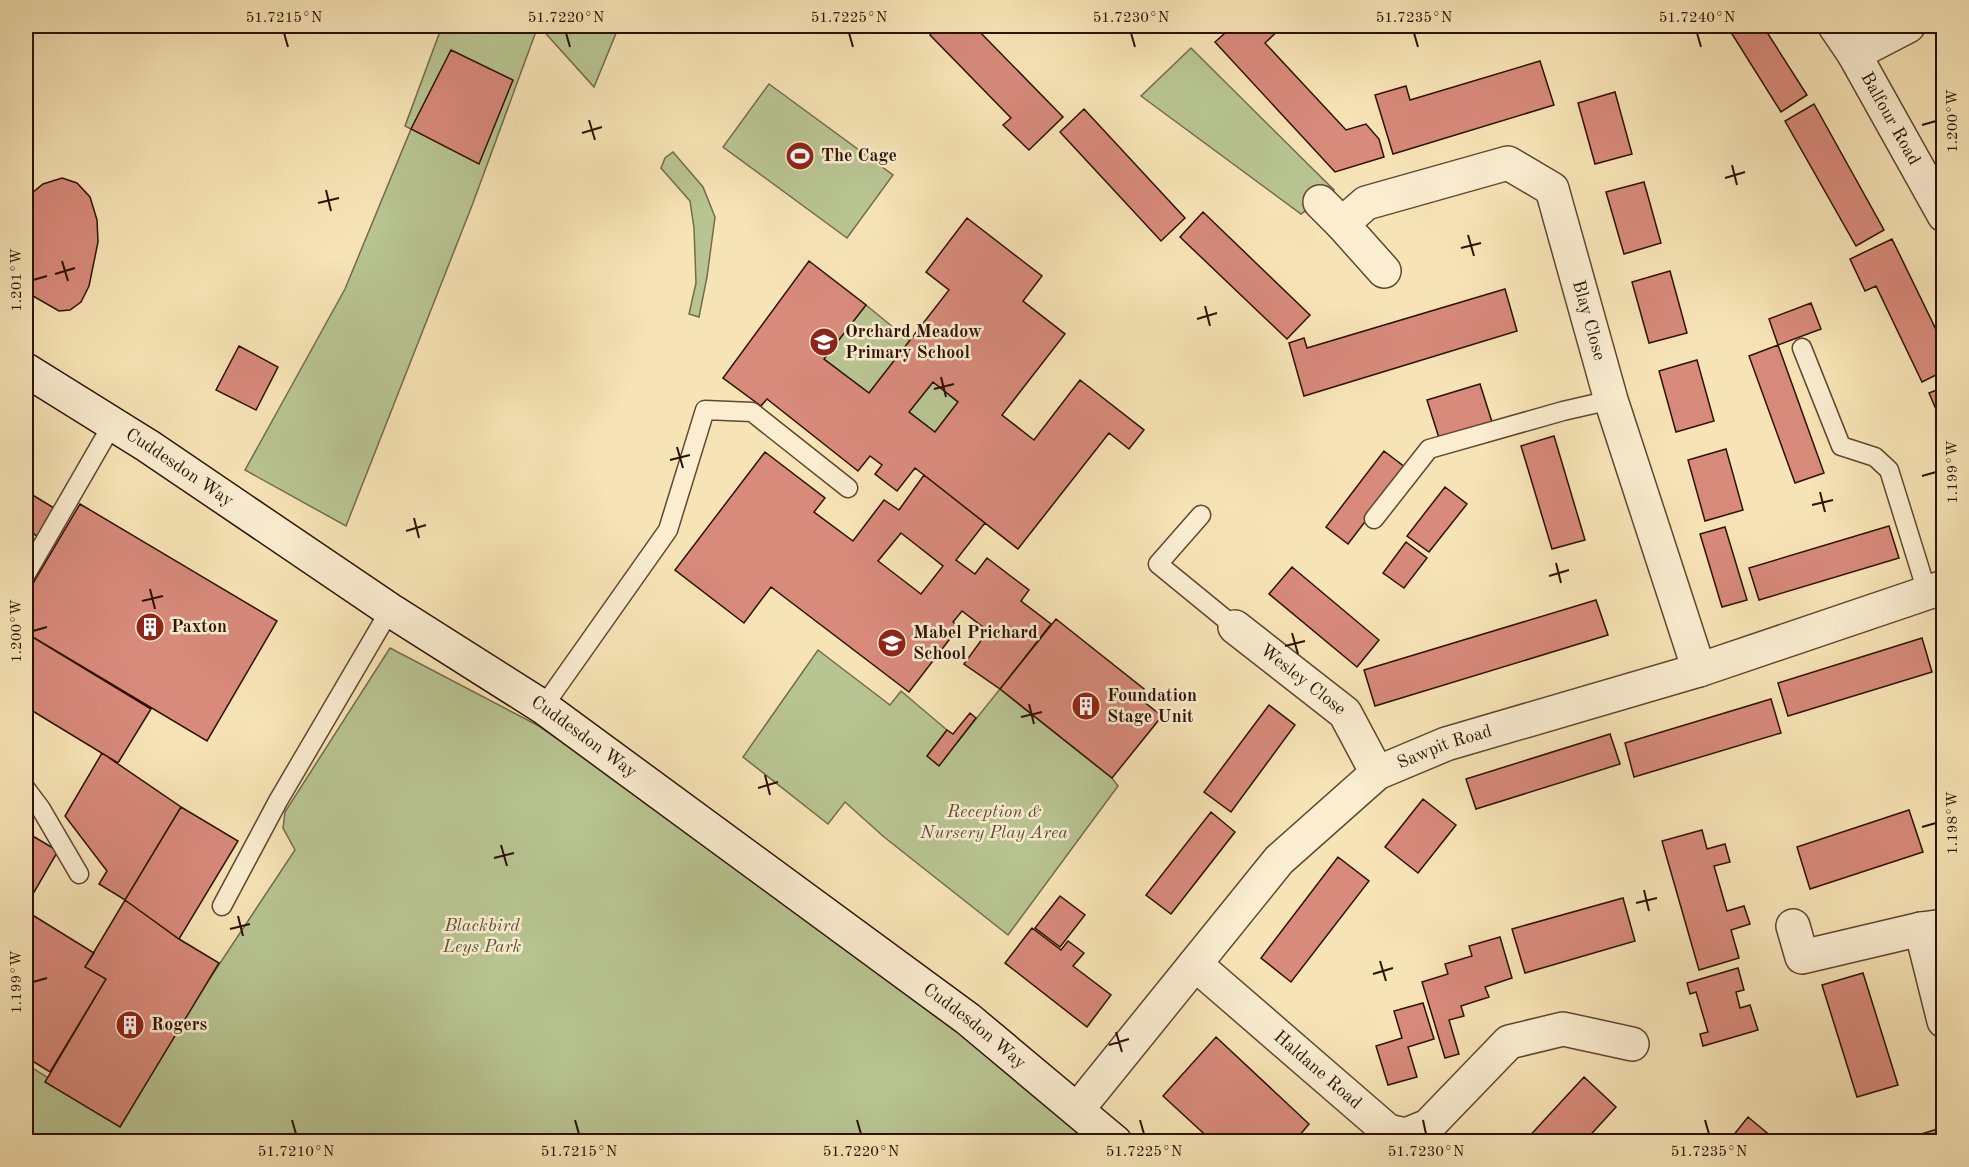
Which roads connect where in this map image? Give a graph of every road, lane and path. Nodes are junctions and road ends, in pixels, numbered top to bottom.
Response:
1 (1835, 26) edge
2 (1908, 26) edge
3 (1854, 54) junction
4 (1944, 215) edge
5 (1384, 271) dead end
6 (1802, 348) dead end
7 (26, 370) edge
8 (1611, 400) junction
9 (112, 425) junction
10 (848, 488) dead end
11 (1201, 515) dead end
12 (1374, 519) dead end
13 (26, 574) edge
14 (1935, 590) edge
15 (390, 609) junction
16 (1235, 627) joint
17 (1699, 670) junction
18 (543, 707) junction
19 (1377, 773) junction
20 (26, 789) edge
21 (79, 874) dead end
22 (222, 906) dead end
23 (1793, 926) dead end
24 (1932, 928) edge
25 (1195, 964) junction
26 (1944, 1021) edge
27 (1632, 1044) dead end
28 (1077, 1110) junction
29 (1115, 1142) edge

1 - 3 street, Balfour Road
2 - 3 street
3 - 4 street, Balfour Road
5 - 8 street, Blay Close
6 - 14 lane
7 - 9 street, Cuddesdon Way
8 - 12 lane
8 - 17 street, Blay Close
9 - 13 lane
9 - 15 street, Cuddesdon Way
10 - 18 lane
11 - 16 lane
14 - 17 street, Sawpit Road
15 - 18 street, Cuddesdon Way
15 - 22 lane
16 - 19 street, Wesley Close
17 - 19 street, Sawpit Road
18 - 28 street, Cuddesdon Way
19 - 25 street, Sawpit Road
20 - 21 lane
23 - 24 street
24 - 26 street
25 - 27 street, Haldane Road
25 - 28 street, Sawpit Road
28 - 29 street, Cuddesdon Way

